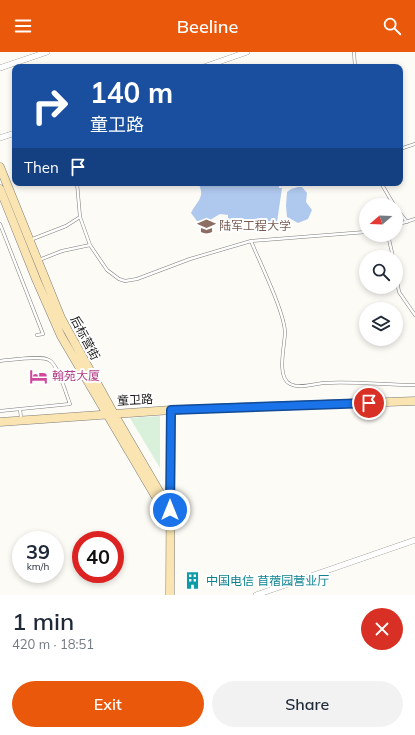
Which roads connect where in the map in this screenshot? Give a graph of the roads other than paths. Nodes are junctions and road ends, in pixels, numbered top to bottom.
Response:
1 (47, 52) edge
2 (246, 52) edge
3 (354, 52) edge
4 (212, 64) edge
5 (355, 64) edge
6 (0, 68) edge
7 (12, 134) edge
8 (0, 138) edge
9 (415, 144) edge
10 (403, 148) edge
11 (0, 168) edge
12 (77, 186) edge
13 (383, 186) edge
14 (0, 189) edge
15 (390, 198) edge
16 (80, 217) junction
17 (403, 217) edge
18 (415, 219) edge
19 (407, 222) junction
20 (403, 223) edge
21 (0, 224) edge
22 (359, 233) edge
23 (251, 241) junction
24 (25, 242) junction
25 (90, 245) junction
26 (33, 263) junction
27 (400, 294) edge
28 (415, 315) edge
29 (37, 335) dead end
30 (0, 361) edge
31 (415, 385) edge
32 (415, 401) edge
33 (20, 409) junction
34 (171, 410) junction
35 (0, 411) edge
36 (110, 414) junction
37 (21, 421) junction
38 (0, 422) edge
39 (170, 510) junction
40 (170, 521) junction
41 (415, 540) edge
42 (170, 595) edge
43 (256, 595) edge

1 - 6 street
2 - 4 street
3 - 5 lane
7 - 8 street
9 - 10 lane
11 - 24 street, 后标营街
12 - 16 lane
13 - 15 lane
14 - 24 street, 后标营街
16 - 24 lane
16 - 25 lane
17 - 19 lane
18 - 19 lane
19 - 20 lane
21 - 29 lane
22 - 23 lane
23 - 25 lane
23 - 31 lane
24 - 26 street, 后标营街
25 - 26 lane
26 - 36 street, 后标营街
27 - 28 lane
30 - 33 lane
32 - 34 street, 童卫路
33 - 35 lane
33 - 37 lane
34 - 36 street, 童卫路
34 - 39 street
36 - 37 street, 童卫路
36 - 39 street, 后标营街
36 - 40 street, 后标营街
37 - 38 street, 童卫路
39 - 40 street
40 - 42 street
41 - 43 street

